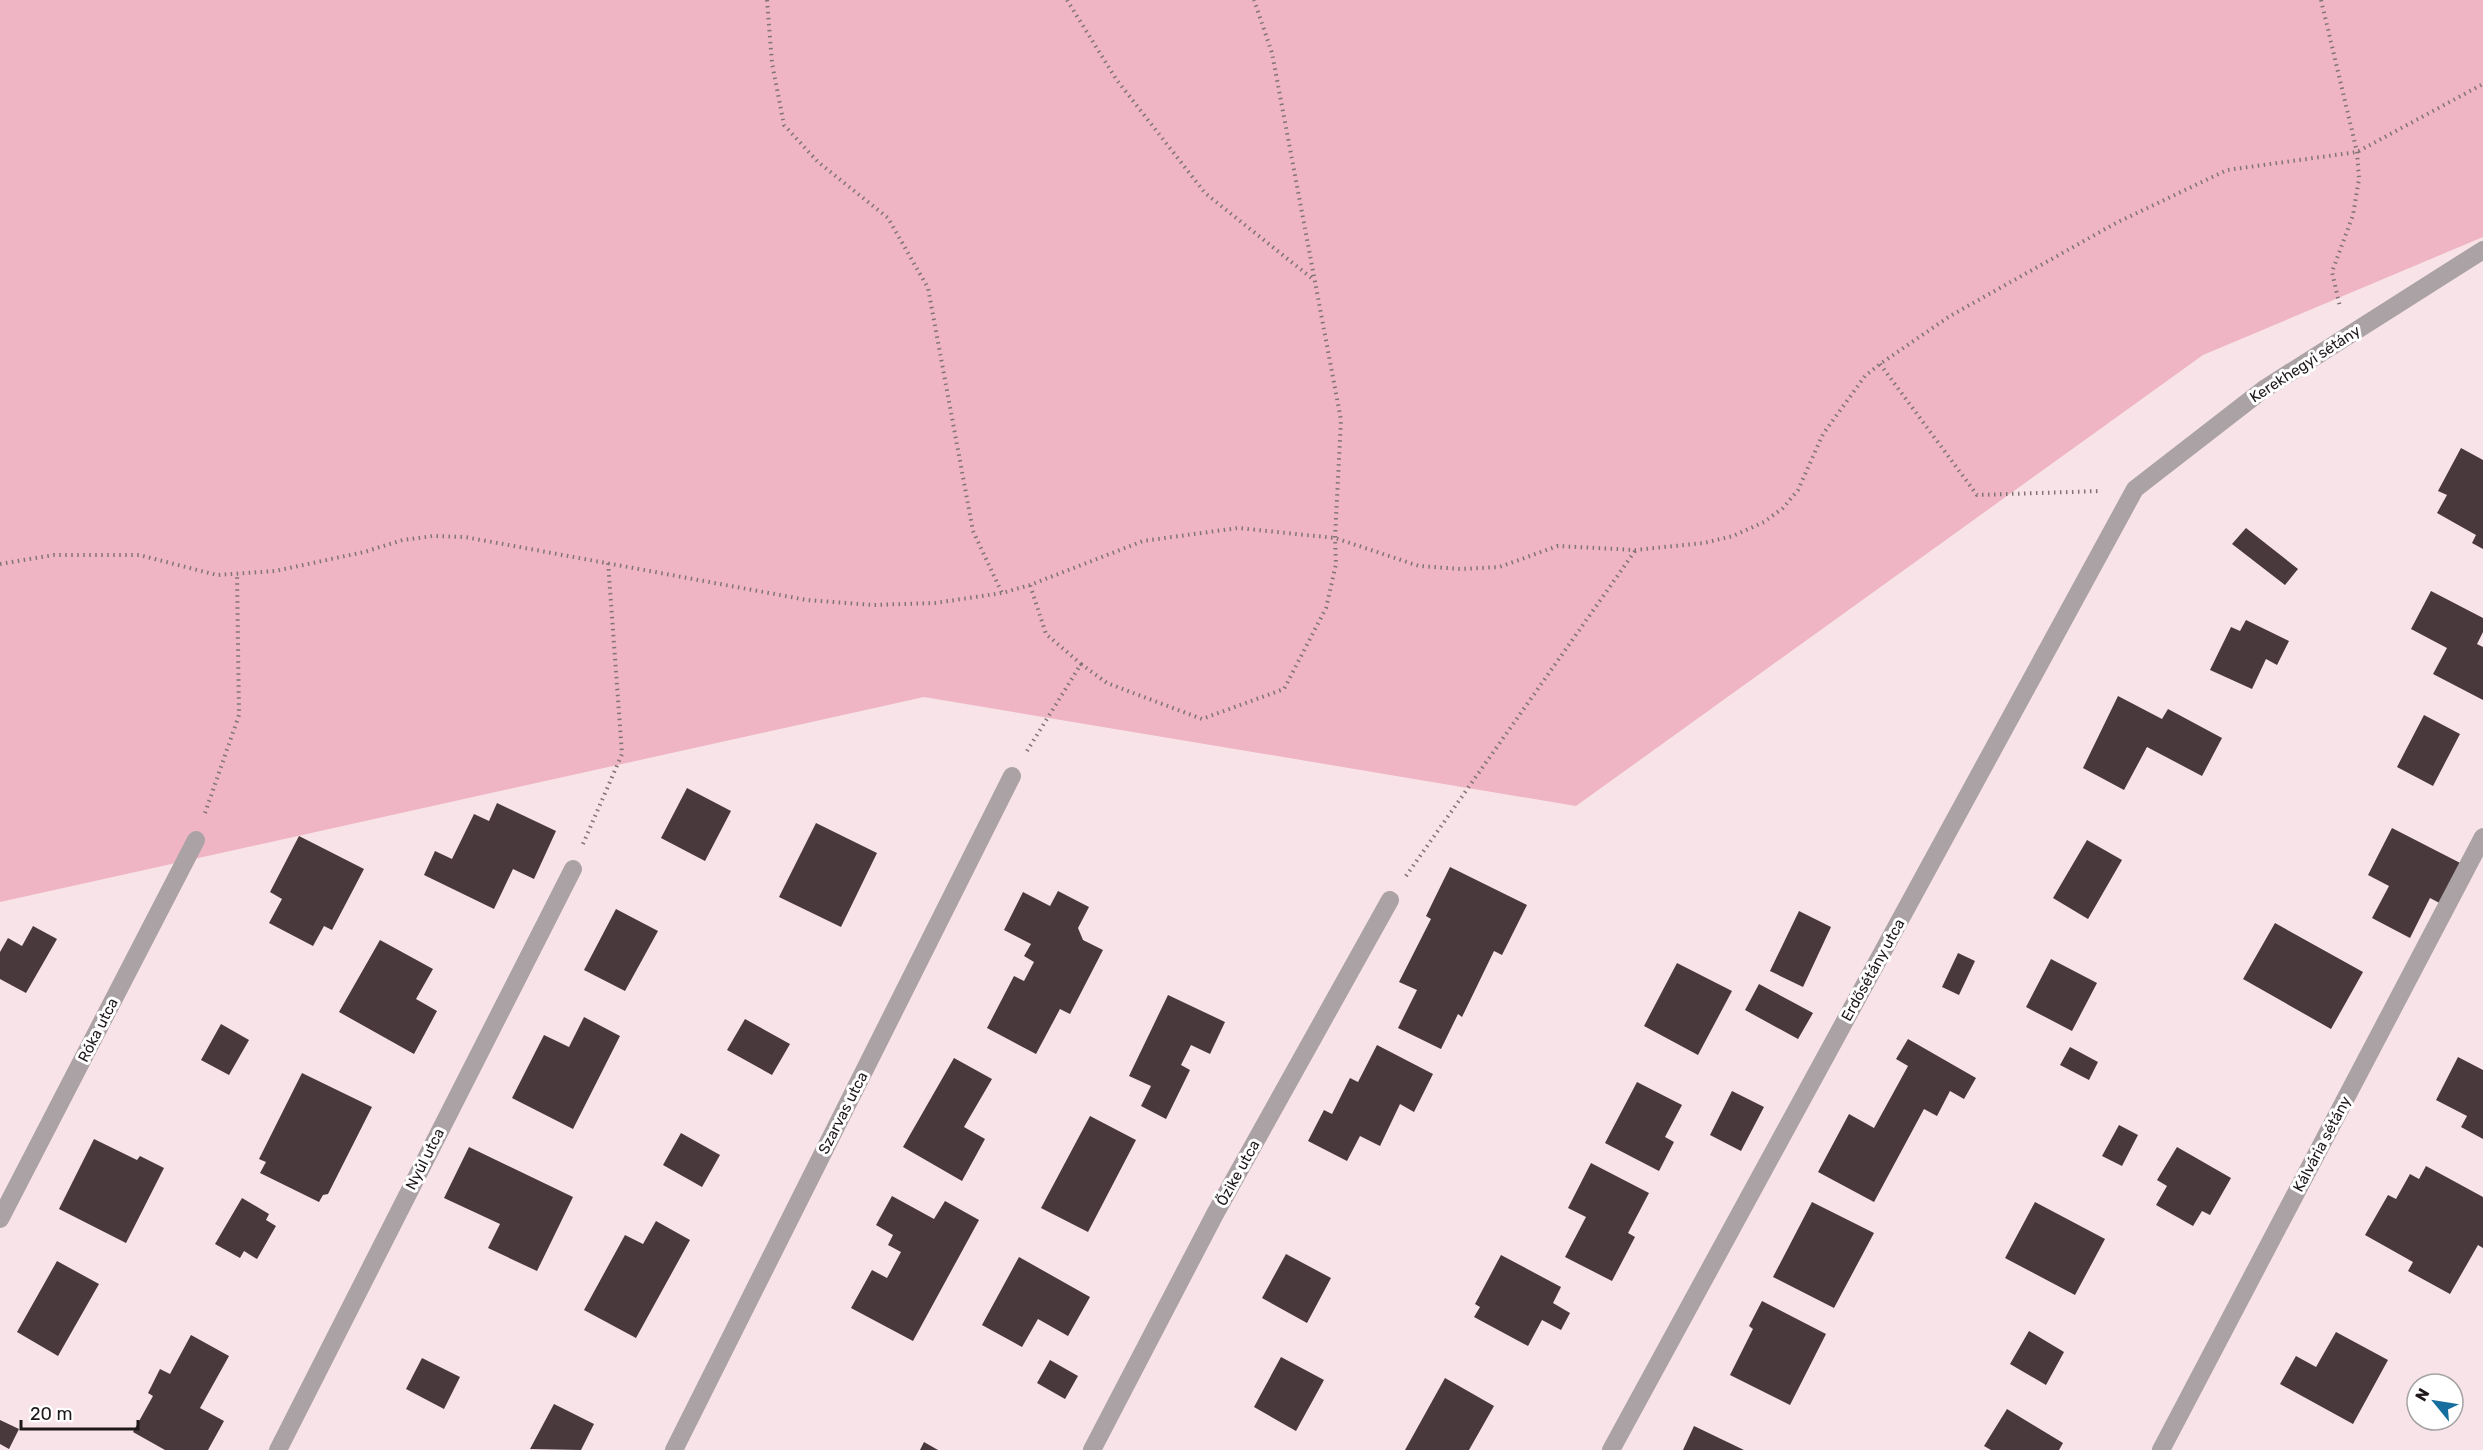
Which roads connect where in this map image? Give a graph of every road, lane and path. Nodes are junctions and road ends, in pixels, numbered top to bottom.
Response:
1 (767, 0) edge
2 (1067, 0) edge
3 (1254, 0) edge
4 (2321, 0) edge
5 (2483, 84) edge
6 (2357, 152) junction
7 (2483, 250) edge
8 (1315, 281) junction
9 (2347, 337) junction
10 (1880, 364) junction
11 (2135, 489) junction
12 (1335, 538) junction
13 (1635, 550) junction
14 (608, 562) junction
15 (0, 564) edge
16 (237, 573) junction
17 (1030, 585) junction
18 (1002, 593) junction
19 (1082, 664) junction
20 (1012, 776) joint
21 (2483, 837) edge
22 (196, 840) joint
23 (573, 869) joint
24 (1390, 900) joint
25 (0, 1219) edge
26 (278, 1450) edge
27 (674, 1450) edge
28 (1092, 1450) edge
29 (1611, 1450) edge
30 (2162, 1450) edge

1 - 18 path
2 - 8 path
3 - 8 path
4 - 6 path
5 - 6 path
6 - 9 path
6 - 10 path
7 - 9 street, Kerekhegyi sétány
8 - 12 path
9 - 11 street, Kerekhegyi sétány
10 - 11 path
10 - 13 path
11 - 29 street, Erdősétány utca
12 - 13 path
12 - 17 path
12 - 19 path
13 - 24 path
14 - 16 path
14 - 18 path
14 - 23 path
15 - 16 path
16 - 22 path
17 - 18 path
17 - 19 path
19 - 20 path
20 - 27 street, Szarvas utca
21 - 30 street, Kálvária sétány
22 - 25 street, Róka utca
23 - 26 street, Nyúl utca
24 - 28 street, Őzike utca

